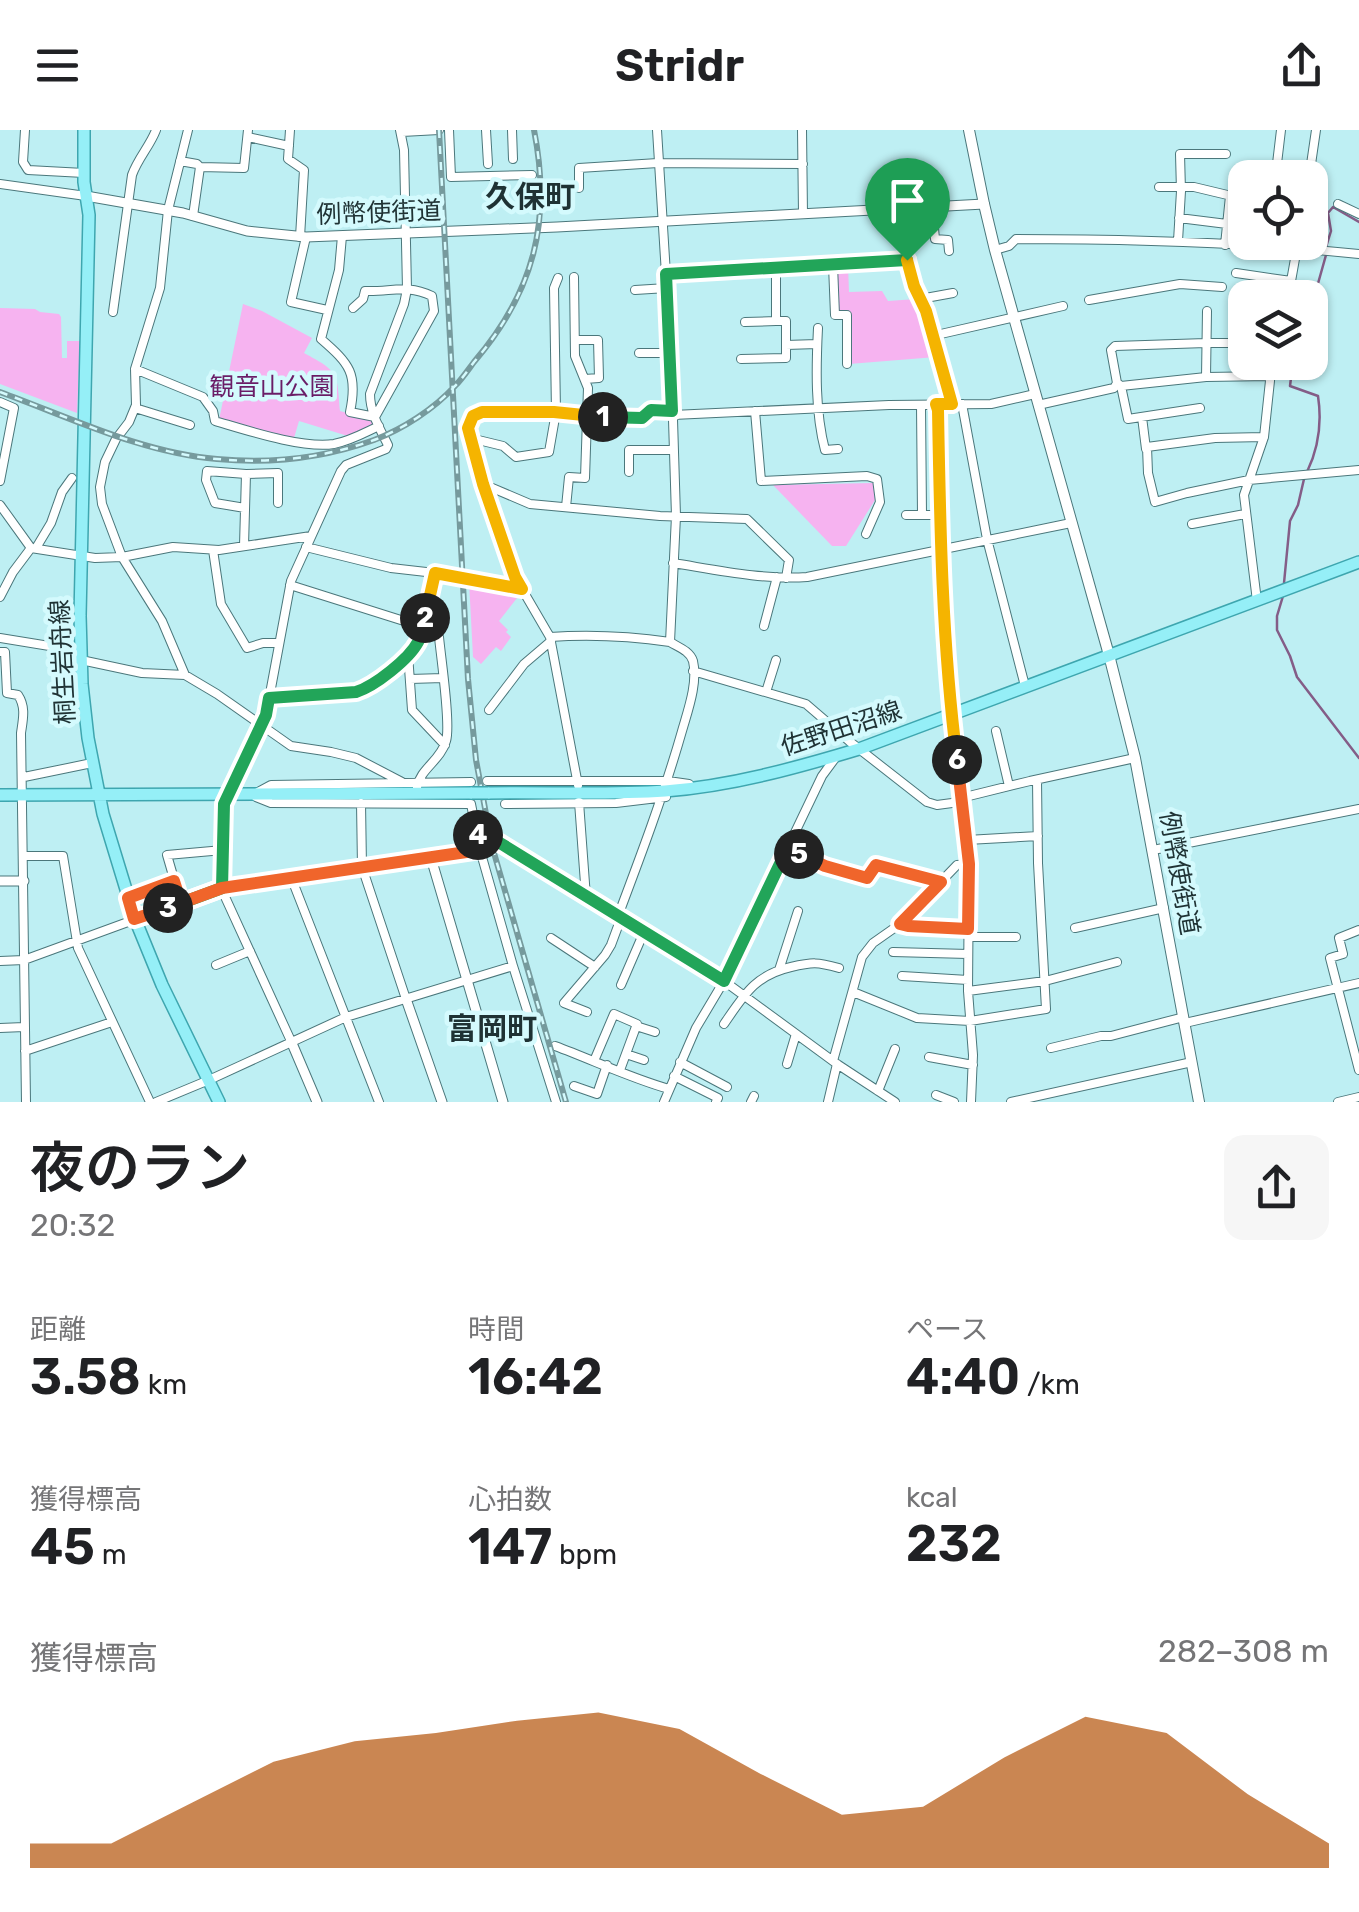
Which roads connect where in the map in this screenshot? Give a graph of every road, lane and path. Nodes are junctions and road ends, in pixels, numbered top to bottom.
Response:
1 (26, 130) edge
2 (84, 130) edge
3 (156, 130) edge
4 (188, 130) edge
5 (290, 130) edge
6 (439, 130) edge
7 (448, 130) edge
8 (486, 130) edge
9 (512, 130) edge
10 (657, 130) edge
11 (802, 130) edge
12 (970, 130) edge
13 (1282, 130) edge
14 (1316, 130) edge
15 (401, 131) edge
16 (248, 133) edge
17 (289, 146) junction
18 (1226, 154) dead end
19 (513, 159) dead end
20 (1278, 160) edge
21 (1312, 160) edge
22 (180, 161) junction
23 (658, 163) junction
24 (488, 164) dead end
25 (803, 164) junction
26 (200, 166) junction
27 (84, 173) junction
28 (532, 175) dead end
29 (0, 184) edge
30 (1181, 187) junction
31 (579, 188) dead end
32 (1159, 188) dead end
33 (86, 196) junction
34 (129, 202) junction
35 (984, 204) junction
36 (1338, 204) dead end
37 (932, 207) junction
38 (168, 210) junction
39 (804, 214) junction
40 (1359, 214) edge
41 (193, 216) junction
42 (1179, 218) junction
43 (662, 221) junction
44 (1227, 224) junction
45 (406, 234) junction
46 (342, 236) junction
47 (303, 237) junction
48 (1178, 241) junction
49 (1225, 245) junction
50 (1228, 245) edge
51 (995, 250) junction
52 (1328, 250) edge
53 (949, 251) dead end
54 (1359, 254) edge
55 (833, 265) junction
56 (776, 268) junction
57 (1236, 273) dead end
58 (666, 274) junction
59 (574, 277) dead end
60 (558, 278) dead end
61 (1284, 280) edge
62 (1222, 287) dead end
63 (667, 288) junction
64 (408, 289) junction
65 (635, 290) dead end
66 (954, 293) dead end
67 (920, 299) junction
68 (1089, 300) dead end
69 (1062, 306) dead end
70 (354, 308) dead end
71 (327, 310) junction
72 (1207, 311) dead end
73 (114, 312) dead end
74 (1014, 318) junction
75 (776, 321) junction
76 (745, 322) dead end
77 (818, 328) dead end
78 (932, 336) junction
79 (575, 340) junction
80 (1206, 342) junction
81 (1228, 343) edge
82 (817, 344) junction
83 (786, 345) junction
84 (639, 353) dead end
85 (671, 353) junction
86 (741, 359) dead end
87 (847, 364) dead end
88 (134, 369) junction
89 (1206, 377) junction
90 (1228, 377) edge
91 (584, 379) junction
92 (1270, 380) edge
93 (1119, 384) junction
94 (1036, 400) junction
95 (0, 402) edge
96 (921, 404) junction
97 (936, 404) junction
98 (952, 404) junction
99 (962, 404) junction
100 (135, 408) junction
101 (820, 408) junction
102 (1200, 408) dead end
103 (754, 411) junction
104 (556, 412) junction
105 (673, 413) junction
106 (586, 416) junction
107 (1142, 417) junction
108 (377, 421) junction
109 (190, 426) dead end
110 (1264, 437) junction
111 (470, 438) junction
112 (838, 449) dead end
113 (1146, 449) junction
114 (674, 450) junction
115 (1359, 470) edge
116 (629, 472) dead end
117 (246, 474) junction
118 (72, 478) dead end
119 (1250, 480) junction
120 (0, 481) edge
121 (483, 484) junction
122 (278, 503) dead end
123 (0, 506) edge
124 (566, 506) junction
125 (245, 508) junction
126 (940, 514) junction
127 (1245, 514) junction
128 (922, 515) junction
129 (676, 516) junction
130 (906, 516) dead end
131 (1071, 523) junction
132 (1192, 524) dead end
133 (866, 534) dead end
134 (311, 536) junction
135 (986, 540) junction
136 (244, 546) junction
137 (306, 547) junction
138 (33, 548) junction
139 (213, 550) junction
140 (940, 550) junction
141 (81, 556) junction
142 (122, 557) junction
143 (1359, 562) edge
144 (673, 563) junction
145 (435, 573) junction
146 (781, 577) junction
147 (290, 585) junction
148 (522, 589) junction
149 (0, 597) edge
150 (1258, 601) junction
151 (764, 626) dead end
152 (423, 628) junction
153 (0, 638) edge
154 (550, 639) junction
155 (670, 642) junction
156 (278, 644) junction
157 (0, 652) edge
158 (408, 654) junction
159 (1109, 655) junction
160 (80, 656) junction
161 (776, 660) dead end
162 (694, 671) junction
163 (185, 675) junction
164 (443, 678) junction
165 (410, 679) junction
166 (1025, 686) junction
167 (766, 692) junction
168 (269, 698) junction
169 (489, 710) dead end
170 (951, 713) junction
171 (261, 726) junction
172 (996, 731) dead end
173 (445, 745) junction
174 (860, 749) junction
175 (836, 756) junction
176 (1136, 758) junction
177 (92, 763) junction
178 (24, 777) junction
179 (1037, 780) junction
180 (402, 782) junction
181 (578, 784) junction
182 (416, 785) junction
183 (1009, 786) junction
184 (472, 787) junction
185 (488, 787) junction
186 (665, 790) junction
187 (98, 794) junction
188 (0, 795) edge
189 (24, 795) junction
190 (228, 795) junction
191 (252, 795) junction
192 (962, 799) junction
193 (579, 801) junction
194 (362, 802) junction
195 (505, 804) dead end
196 (1359, 809) edge
197 (477, 832) junction
198 (1038, 836) junction
199 (967, 840) junction
200 (787, 849) junction
201 (223, 850) junction
202 (480, 850) junction
203 (1154, 850) junction
204 (24, 856) junction
205 (431, 858) junction
206 (969, 864) junction
207 (362, 868) junction
208 (290, 878) junction
209 (0, 880) edge
210 (24, 881) junction
211 (174, 881) junction
212 (941, 882) junction
213 (222, 888) junction
214 (586, 897) junction
215 (128, 898) junction
216 (181, 903) junction
217 (1164, 908) junction
218 (798, 910) dead end
219 (620, 917) junction
220 (134, 919) junction
221 (900, 924) junction
222 (1075, 928) dead end
223 (1359, 930) edge
224 (644, 932) junction
225 (968, 933) junction
226 (1016, 937) dead end
227 (551, 938) dead end
228 (76, 940) junction
229 (250, 951) junction
230 (893, 952) dead end
231 (968, 954) junction
232 (24, 960) junction
233 (0, 961) edge
234 (1117, 962) dead end
235 (216, 965) dead end
236 (513, 966) junction
237 (595, 967) junction
238 (840, 968) dead end
239 (779, 970) junction
240 (902, 976) dead end
241 (467, 980) junction
242 (724, 981) junction
243 (1046, 982) junction
244 (1359, 983) edge
245 (621, 985) dead end
246 (968, 985) junction
247 (1337, 988) junction
248 (853, 992) junction
249 (744, 996) junction
250 (406, 999) junction
251 (587, 1012) dead end
252 (346, 1017) junction
253 (1184, 1020) junction
254 (970, 1021) junction
255 (112, 1022) junction
256 (724, 1024) dead end
257 (636, 1026) junction
258 (0, 1028) edge
259 (24, 1028) junction
260 (655, 1032) dead end
261 (796, 1034) junction
262 (292, 1041) junction
263 (555, 1046) dead end
264 (1051, 1048) dead end
265 (895, 1049) dead end
266 (25, 1051) junction
267 (626, 1054) junction
268 (929, 1058) dead end
269 (644, 1060) dead end
270 (594, 1061) junction
271 (680, 1062) junction
272 (835, 1062) junction
273 (1192, 1062) junction
274 (787, 1064) dead end
275 (607, 1065) junction
276 (973, 1066) junction
277 (620, 1070) junction
278 (1359, 1070) edge
279 (674, 1076) junction
280 (209, 1080) junction
281 (574, 1086) dead end
282 (727, 1086) dead end
283 (669, 1089) junction
284 (878, 1091) junction
285 (936, 1094) dead end
286 (1359, 1097) edge
287 (26, 1102) edge
288 (153, 1102) edge
289 (219, 1102) edge
290 (317, 1102) edge
291 (379, 1102) edge
292 (442, 1102) edge
293 (503, 1102) edge
294 (556, 1102) edge
295 (665, 1102) edge
296 (716, 1102) edge
297 (828, 1102) edge
298 (895, 1102) edge
299 (954, 1102) edge
300 (971, 1102) edge
301 (1010, 1102) edge
302 (1199, 1102) edge
303 (1338, 1102) edge

1 - 27 street
2 - 27 main road
3 - 34 street
4 - 22 street
5 - 17 street
6 - 15 street
7 - 28 street
8 - 24 street
9 - 19 street
10 - 23 street
11 - 25 street
12 - 35 main road, 例幣使街道
13 - 20 street
14 - 21 street
15 - 45 street
16 - 17 street
16 - 26 street
17 - 47 street
18 - 30 street
22 - 26 street
22 - 38 street
23 - 25 street
23 - 31 street
23 - 43 street
25 - 39 street
26 - 41 street
27 - 33 main road
29 - 33 street
30 - 32 street
30 - 42 street
30 - 44 street
33 - 34 street, 例幣使街道
33 - 141 main road, 桐生岩舟線
34 - 38 street, 例幣使街道
34 - 73 street
35 - 37 street, 例幣使街道
35 - 51 main road, 例幣使街道
36 - 40 street
37 - 39 street, 例幣使街道
37 - 53 street
38 - 41 street, 例幣使街道
38 - 88 street
39 - 43 street, 例幣使街道
41 - 47 street, 例幣使街道
42 - 44 street
42 - 48 street
43 - 45 street, 例幣使街道
43 - 58 street
44 - 49 street
45 - 46 street, 例幣使街道
45 - 64 street
46 - 47 street, 例幣使街道
46 - 71 street
47 - 71 street
48 - 49 street
48 - 51 street
49 - 50 street
51 - 74 main road, 例幣使街道
52 - 54 street
55 - 56 street
55 - 67 street
55 - 87 street
56 - 58 street
56 - 75 street
57 - 61 street
58 - 63 street
59 - 79 street
60 - 104 street
62 - 68 street
63 - 65 street
63 - 85 street
64 - 70 street
64 - 108 street
64 - 108 street
66 - 67 street
67 - 78 street
69 - 74 street
71 - 108 street
72 - 80 street
74 - 78 street
74 - 94 main road, 例幣使街道
75 - 76 street
75 - 83 street
77 - 82 street
78 - 98 street
79 - 91 street
79 - 91 street
80 - 81 street
80 - 89 street
80 - 93 street
82 - 83 street
82 - 101 street
83 - 86 street
84 - 85 street
85 - 105 street
88 - 100 street
88 - 108 street
89 - 90 street
89 - 93 street
91 - 106 street
92 - 110 street
93 - 94 street
93 - 107 street
94 - 99 street
94 - 131 main road, 例幣使街道
95 - 120 street
96 - 97 street
96 - 101 street
96 - 128 street
97 - 98 street
97 - 126 street
98 - 99 street
99 - 135 street
100 - 109 street
100 - 142 street
101 - 103 street
101 - 112 street
102 - 107 street
103 - 105 street
103 - 133 street
104 - 106 street
104 - 111 street
104 - 111 street
105 - 106 street
105 - 114 street
106 - 124 street
107 - 113 street
108 - 134 street
110 - 113 street
110 - 119 street
111 - 121 street
113 - 119 street
114 - 116 street
114 - 129 street
115 - 119 street
117 - 122 street
117 - 125 street
117 - 125 street
118 - 138 street
119 - 127 street
121 - 124 street
121 - 148 street
123 - 138 street
124 - 129 street
125 - 136 street
126 - 128 street
126 - 140 street
127 - 132 street
127 - 150 street
128 - 130 street
129 - 144 street
129 - 146 street
131 - 135 street
131 - 159 main road, 例幣使街道
134 - 136 street
134 - 137 street
135 - 140 street
135 - 166 street
136 - 139 street
137 - 145 street
137 - 147 street
138 - 141 street
138 - 149 street
139 - 142 street
139 - 156 street
140 - 146 street
140 - 170 street
141 - 142 street
141 - 160 main road, 桐生岩舟線
142 - 163 street
143 - 150 main road, 佐野田沼線
144 - 146 street
144 - 155 street
145 - 148 street
145 - 152 street
146 - 151 street
147 - 152 street
147 - 156 street
148 - 154 street
150 - 159 main road, 佐野田沼線
152 - 158 street
152 - 164 street
153 - 160 street
154 - 155 street
154 - 169 street
154 - 181 street
155 - 162 street
156 - 168 street
157 - 178 street
158 - 165 street
158 - 168 street
159 - 166 main road, 佐野田沼線
159 - 176 main road, 例幣使街道
160 - 163 street
160 - 177 main road, 桐生岩舟線
161 - 167 street
162 - 167 street
162 - 186 street
163 - 171 street
164 - 165 street
164 - 173 street
165 - 173 street
166 - 170 main road, 佐野田沼線
167 - 174 street
168 - 171 street
170 - 174 main road, 佐野田沼線
170 - 192 street
171 - 180 street
171 - 190 street
172 - 183 street
173 - 182 street
174 - 175 main road, 佐野田沼線
174 - 192 street
175 - 186 main road, 佐野田沼線
175 - 200 street
176 - 179 street
176 - 203 main road, 例幣使街道
177 - 178 street
177 - 187 main road, 桐生岩舟線
178 - 189 street
179 - 183 street
179 - 198 street
180 - 182 street
180 - 191 street
181 - 185 street
181 - 186 street
182 - 184 street
183 - 192 street
184 - 185 main road, 佐野田沼線, bridge
184 - 191 main road
185 - 186 main road, 佐野田沼線
186 - 193 street
186 - 219 street
187 - 189 main road
187 - 190 main road
187 - 215 main road, 桐生岩舟線
188 - 189 main road
189 - 204 street
190 - 191 main road
190 - 201 street
191 - 194 street
192 - 199 street
193 - 195 street
193 - 214 street
194 - 197 street
194 - 207 street
196 - 203 street
197 - 202 street
197 - 214 street
198 - 199 street
198 - 243 street
199 - 206 street
200 - 212 street
200 - 242 street
201 - 211 street
201 - 213 street
202 - 205 street
202 - 236 street
203 - 217 main road, 例幣使街道
204 - 210 street
204 - 228 street
205 - 207 street
205 - 241 street
206 - 212 street
206 - 225 street
207 - 208 street
207 - 250 street
208 - 213 street
208 - 252 street
209 - 210 street
210 - 232 street
211 - 215 street
211 - 216 street
212 - 221 street
213 - 216 street
213 - 229 street
214 - 219 street
215 - 220 main road, 桐生岩舟線
216 - 220 street
217 - 222 street
217 - 253 main road, 例幣使街道
218 - 239 street
219 - 224 street
219 - 237 street
220 - 228 street
220 - 280 main road, 桐生岩舟線
221 - 225 street
221 - 248 street
223 - 247 street
224 - 242 street
224 - 245 street
225 - 226 street
225 - 231 street
227 - 237 street
228 - 232 street
228 - 255 street
229 - 235 street
229 - 262 street
230 - 231 street
231 - 246 street
232 - 233 street
232 - 259 street
234 - 243 street
236 - 241 street
236 - 294 street
237 - 251 street
238 - 239 street
239 - 249 street
240 - 246 street
241 - 250 street
241 - 293 street
242 - 249 street
242 - 271 street
243 - 246 street
243 - 254 street
244 - 247 street
246 - 254 street
247 - 253 street
247 - 278 street
248 - 254 street
248 - 272 street
249 - 256 street
249 - 261 street
250 - 252 street
250 - 292 street
252 - 262 street
252 - 291 street
253 - 264 street
253 - 273 main road, 例幣使街道
254 - 276 street
255 - 266 street
255 - 288 street
257 - 260 street
257 - 267 street
257 - 270 street
258 - 259 street
259 - 266 street
261 - 272 street
261 - 274 street
262 - 280 street
262 - 290 street
263 - 270 street
265 - 284 street
266 - 287 street
267 - 269 street
267 - 277 street
268 - 276 street
270 - 275 street
271 - 279 street
271 - 282 street
272 - 284 street
272 - 297 street
273 - 301 street
273 - 302 main road, 例幣使街道
275 - 277 street
275 - 281 street
276 - 300 street
277 - 283 street
279 - 283 street
279 - 296 street
280 - 288 street
280 - 289 main road, 桐生岩舟線
283 - 295 street
284 - 298 street
285 - 299 street
286 - 303 street

